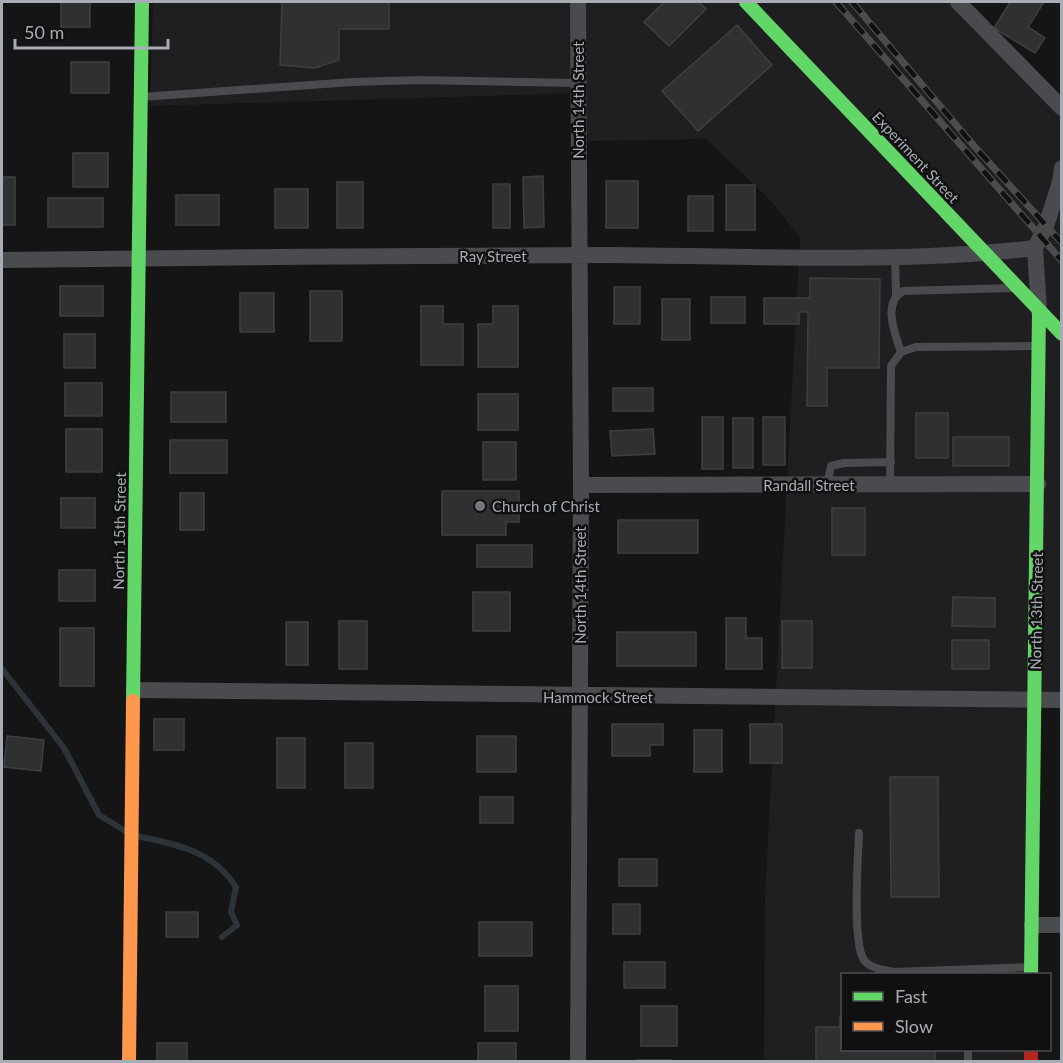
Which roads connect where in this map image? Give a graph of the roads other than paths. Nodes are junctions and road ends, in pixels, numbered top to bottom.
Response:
1 (141, 2) edge
2 (578, 2) edge
3 (746, 2) edge
4 (958, 2) edge
5 (578, 83) junction
6 (140, 97) junction
7 (1062, 108) edge
8 (1062, 168) edge
9 (1059, 195) edge
10 (1035, 248) junction
11 (985, 254) junction
12 (578, 255) junction
13 (895, 256) junction
14 (138, 259) junction
15 (2, 260) edge
16 (1017, 288) junction
17 (896, 295) junction
18 (1039, 311) junction
19 (1062, 334) edge
20 (1039, 346) junction
21 (901, 352) junction
22 (891, 462) junction
23 (827, 484) junction
24 (890, 484) junction
25 (1038, 484) junction
26 (581, 485) junction
27 (134, 690) junction
28 (579, 697) junction
29 (1035, 699) junction
30 (1062, 700) edge
31 (859, 833) dead end
32 (1032, 925) junction
33 (1062, 925) edge
34 (1031, 971) edge
35 (969, 972) edge
36 (129, 1062) edge
37 (578, 1062) edge

1 - 6 street, North 15th Street
2 - 5 street, North 14th Street
3 - 11 street, Experiment Street
4 - 7 street
5 - 6 lane
5 - 12 street, North 14th Street
6 - 14 street, North 15th Street
8 - 9 street, North 13th Street
9 - 10 street, North 13th Street
10 - 11 street
10 - 18 street, North 13th Street
11 - 13 street, Ray Street
11 - 16 street, Experiment Street
12 - 13 street, Ray Street
12 - 14 street, Ray Street
12 - 26 street, North 14th Street
13 - 17 lane
14 - 15 street, Ray Street
14 - 27 street, North 15th Street
16 - 17 lane
16 - 18 street, Experiment Street
17 - 21 lane
18 - 19 street, Experiment Street
18 - 20 street, North 13th Street
20 - 21 lane
20 - 25 street, North 13th Street
21 - 22 lane
22 - 23 lane
22 - 24 lane
23 - 24 street, Randall Street
23 - 26 street, Randall Street
24 - 25 street, Randall Street
25 - 29 street, North 13th Street
26 - 28 street, North 14th Street
27 - 28 street, Hammock Street
27 - 36 street, North 15th Street
28 - 29 street, Hammock Street
28 - 37 street, North 14th Street
29 - 30 street, Hammock Street
29 - 32 street, North 13th Street
31 - 35 lane
32 - 33 street
32 - 34 street, North 13th Street
34 - 35 lane

